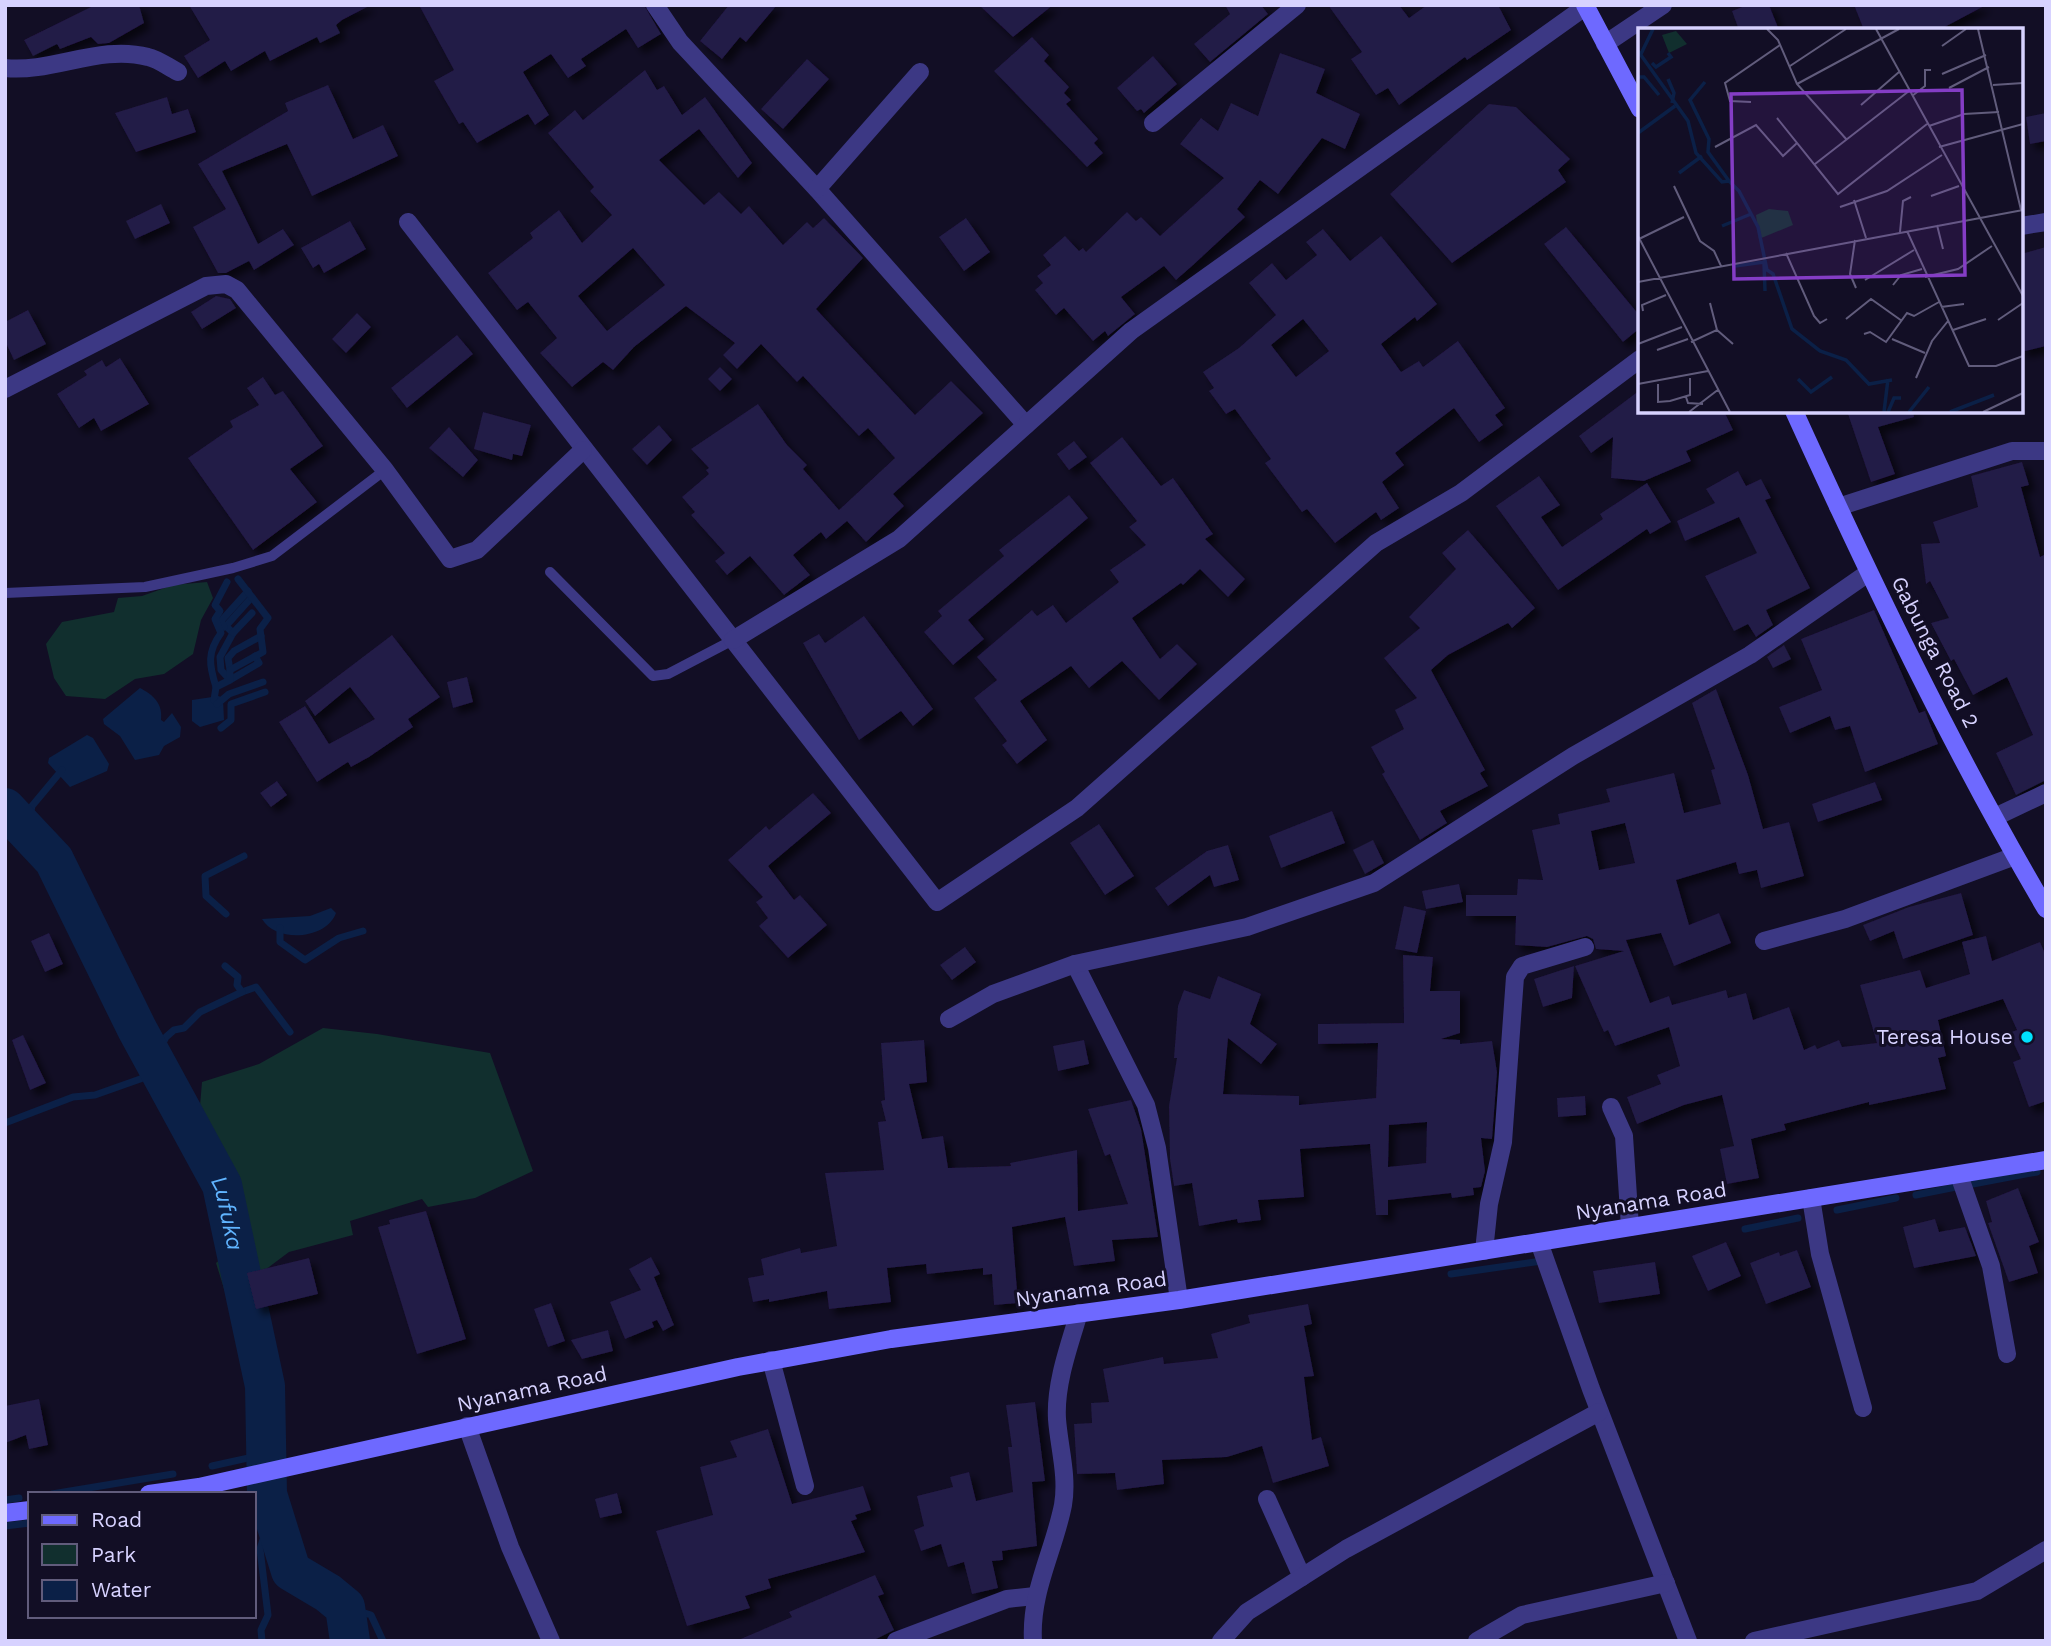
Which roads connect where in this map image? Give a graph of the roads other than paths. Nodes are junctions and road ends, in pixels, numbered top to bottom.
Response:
1 (655, 5) edge
2 (1297, 5) edge
3 (1663, 5) edge
4 (1585, 6) edge
5 (1605, 44) junction
6 (5, 68) edge
7 (178, 72) dead end
8 (920, 72) dead end
9 (1638, 105) edge
10 (1153, 123) dead end
11 (817, 189) junction
12 (408, 222) dead end
13 (2046, 222) edge
14 (2023, 226) edge
15 (1638, 360) edge
16 (5, 389) edge
17 (1795, 413) edge
18 (1026, 425) junction
19 (583, 450) junction
20 (2046, 451) edge
21 (384, 470) junction
22 (1838, 507) junction
23 (550, 572) dead end
24 (1868, 573) junction
25 (5, 593) edge
26 (733, 640) junction
27 (2046, 793) edge
28 (1995, 817) junction
29 (2015, 856) junction
30 (2046, 909) edge
31 (1764, 941) dead end
32 (1585, 947) dead end
33 (1075, 964) junction
34 (948, 1019) dead end
35 (1611, 1107) dead end
36 (2046, 1160) edge
37 (1959, 1174) junction
38 (1811, 1198) junction
39 (1630, 1227) junction
40 (1539, 1242) junction
41 (1483, 1251) junction
42 (1180, 1300) junction
43 (1079, 1313) junction
44 (2007, 1354) dead end
45 (771, 1360) junction
46 (1863, 1408) dead end
47 (1599, 1412) junction
48 (467, 1426) junction
49 (805, 1486) dead end
50 (163, 1492) edge
51 (1266, 1499) dead end
52 (28, 1510) edge
53 (5, 1513) edge
54 (2046, 1550) edge
55 (1302, 1577) junction
56 (1666, 1583) junction
57 (1035, 1596) junction
58 (551, 1641) edge
59 (896, 1641) edge
60 (1033, 1641) edge
61 (1222, 1641) edge
62 (1477, 1641) edge
63 (1688, 1641) edge
64 (1754, 1641) edge

1 - 11 street
2 - 10 street
3 - 5 street
4 - 5 street
4 - 18 street
5 - 9 street
6 - 7 street
8 - 11 street
11 - 18 street
12 - 19 street
13 - 14 street
15 - 26 street
16 - 21 street
17 - 22 street, Gabunga Road 2
18 - 26 street
19 - 21 street
19 - 26 street
20 - 22 street
21 - 25 lane
22 - 24 street, Gabunga Road 2
23 - 26 lane
24 - 28 street, Gabunga Road 2
24 - 33 street
27 - 28 street
28 - 29 street, Gabunga Road 2
29 - 30 street, Gabunga Road 2
29 - 31 street
32 - 41 street
33 - 34 street
33 - 42 street
35 - 39 street
36 - 37 street, Nyanama Road
37 - 38 street, Nyanama Road
37 - 44 street
38 - 39 street, Nyanama Road
38 - 46 street
39 - 40 street, Nyanama Road
40 - 41 street, Nyanama Road
40 - 47 street
41 - 42 street, Nyanama Road
42 - 43 street, Nyanama Road
43 - 45 street, Nyanama Road
43 - 57 street
45 - 48 street, Nyanama Road
45 - 49 street
47 - 55 street
47 - 56 street
48 - 50 street, Nyanama Road
48 - 58 street
51 - 55 street
52 - 53 street
54 - 64 street
55 - 61 street
56 - 62 street
56 - 63 street
57 - 59 street
57 - 60 street

